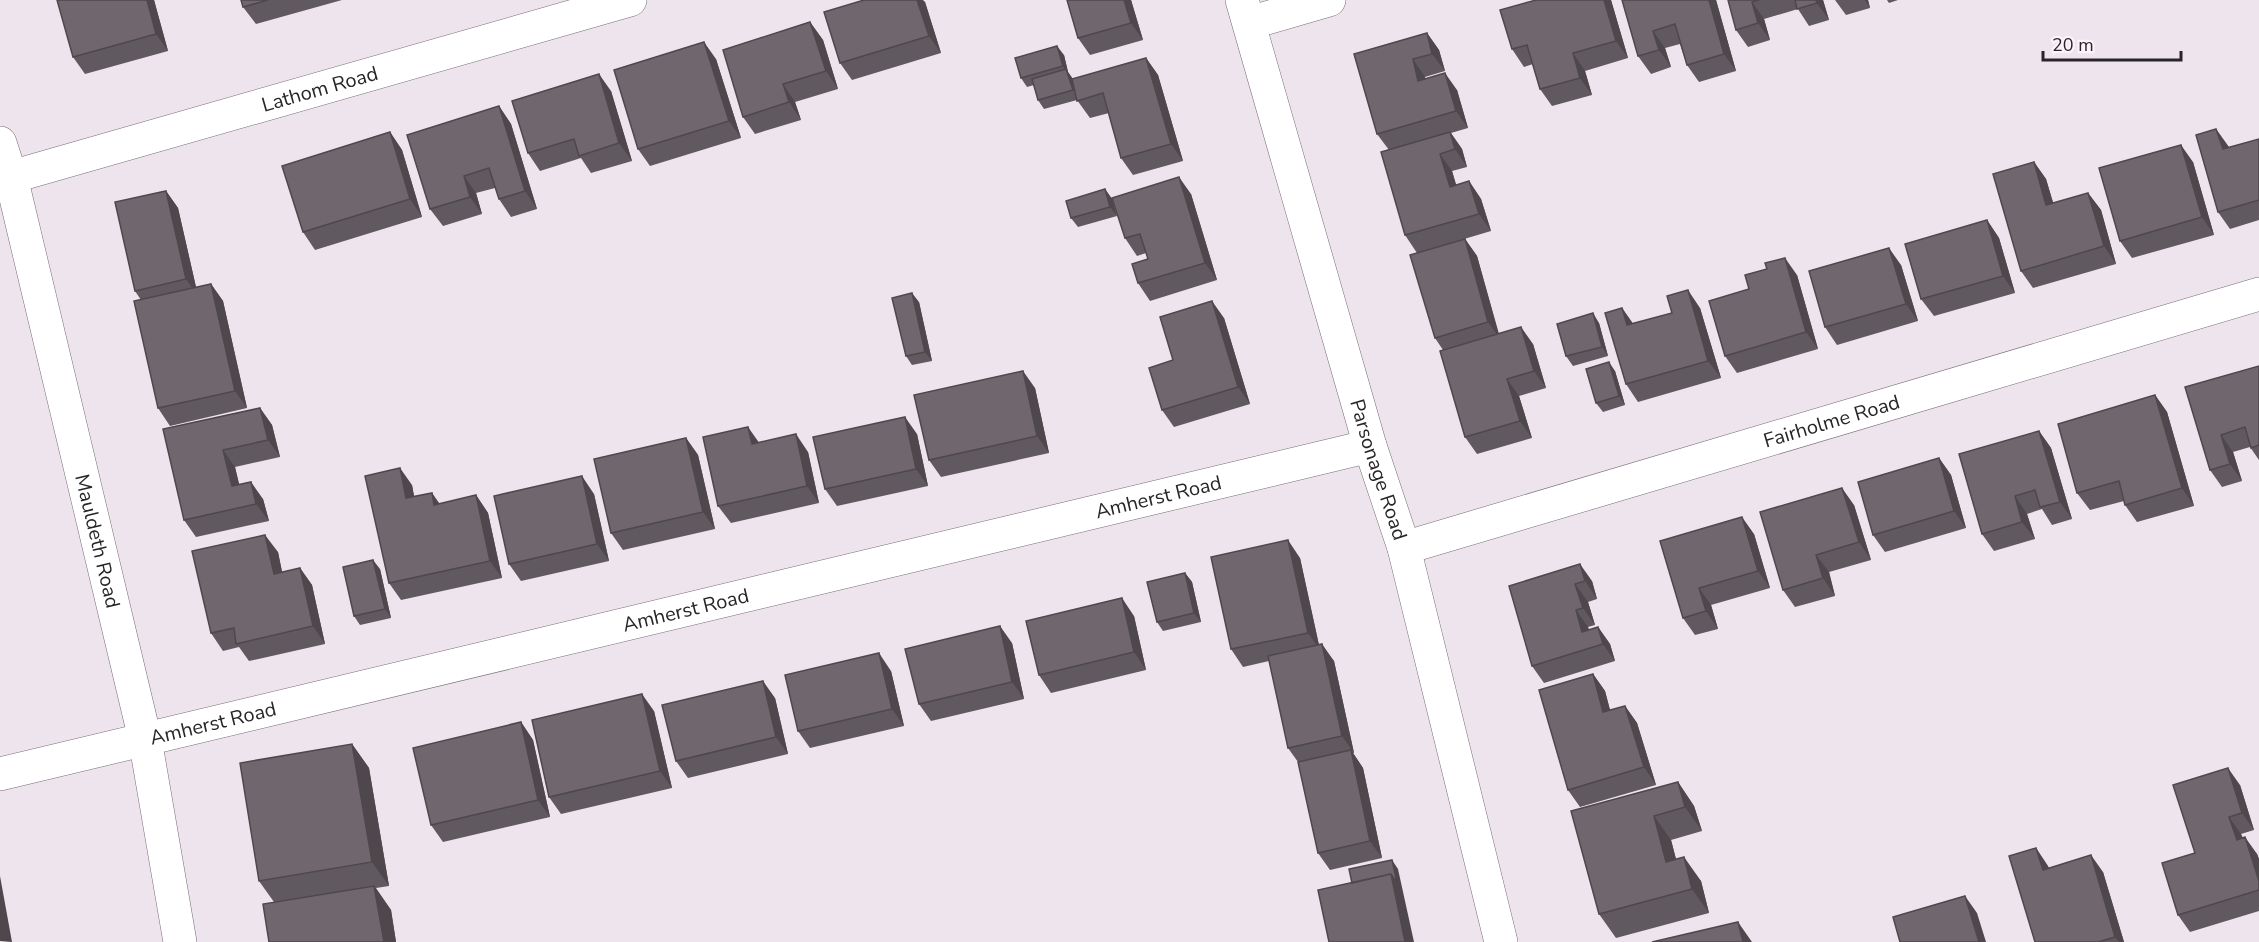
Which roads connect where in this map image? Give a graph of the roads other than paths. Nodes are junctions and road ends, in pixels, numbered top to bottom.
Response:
1 (630, 0) edge
2 (1329, 0) edge
3 (1245, 12) edge
4 (0, 142) edge
5 (10, 177) junction
6 (2259, 294) edge
7 (1370, 446) junction
8 (1404, 548) junction
9 (145, 739) junction
10 (0, 774) edge
11 (180, 942) edge
12 (1501, 942) edge

1 - 5 street, Lathom Road
2 - 3 street
3 - 7 street, Parsonage Road
4 - 5 street, Mauldeth Road
5 - 9 street, Mauldeth Road
6 - 8 street, Fairholme Road
7 - 8 street, Parsonage Road
7 - 9 street, Amherst Road
8 - 12 street, Parsonage Road
9 - 10 street, Amherst Road
9 - 11 street, Mauldeth Road

